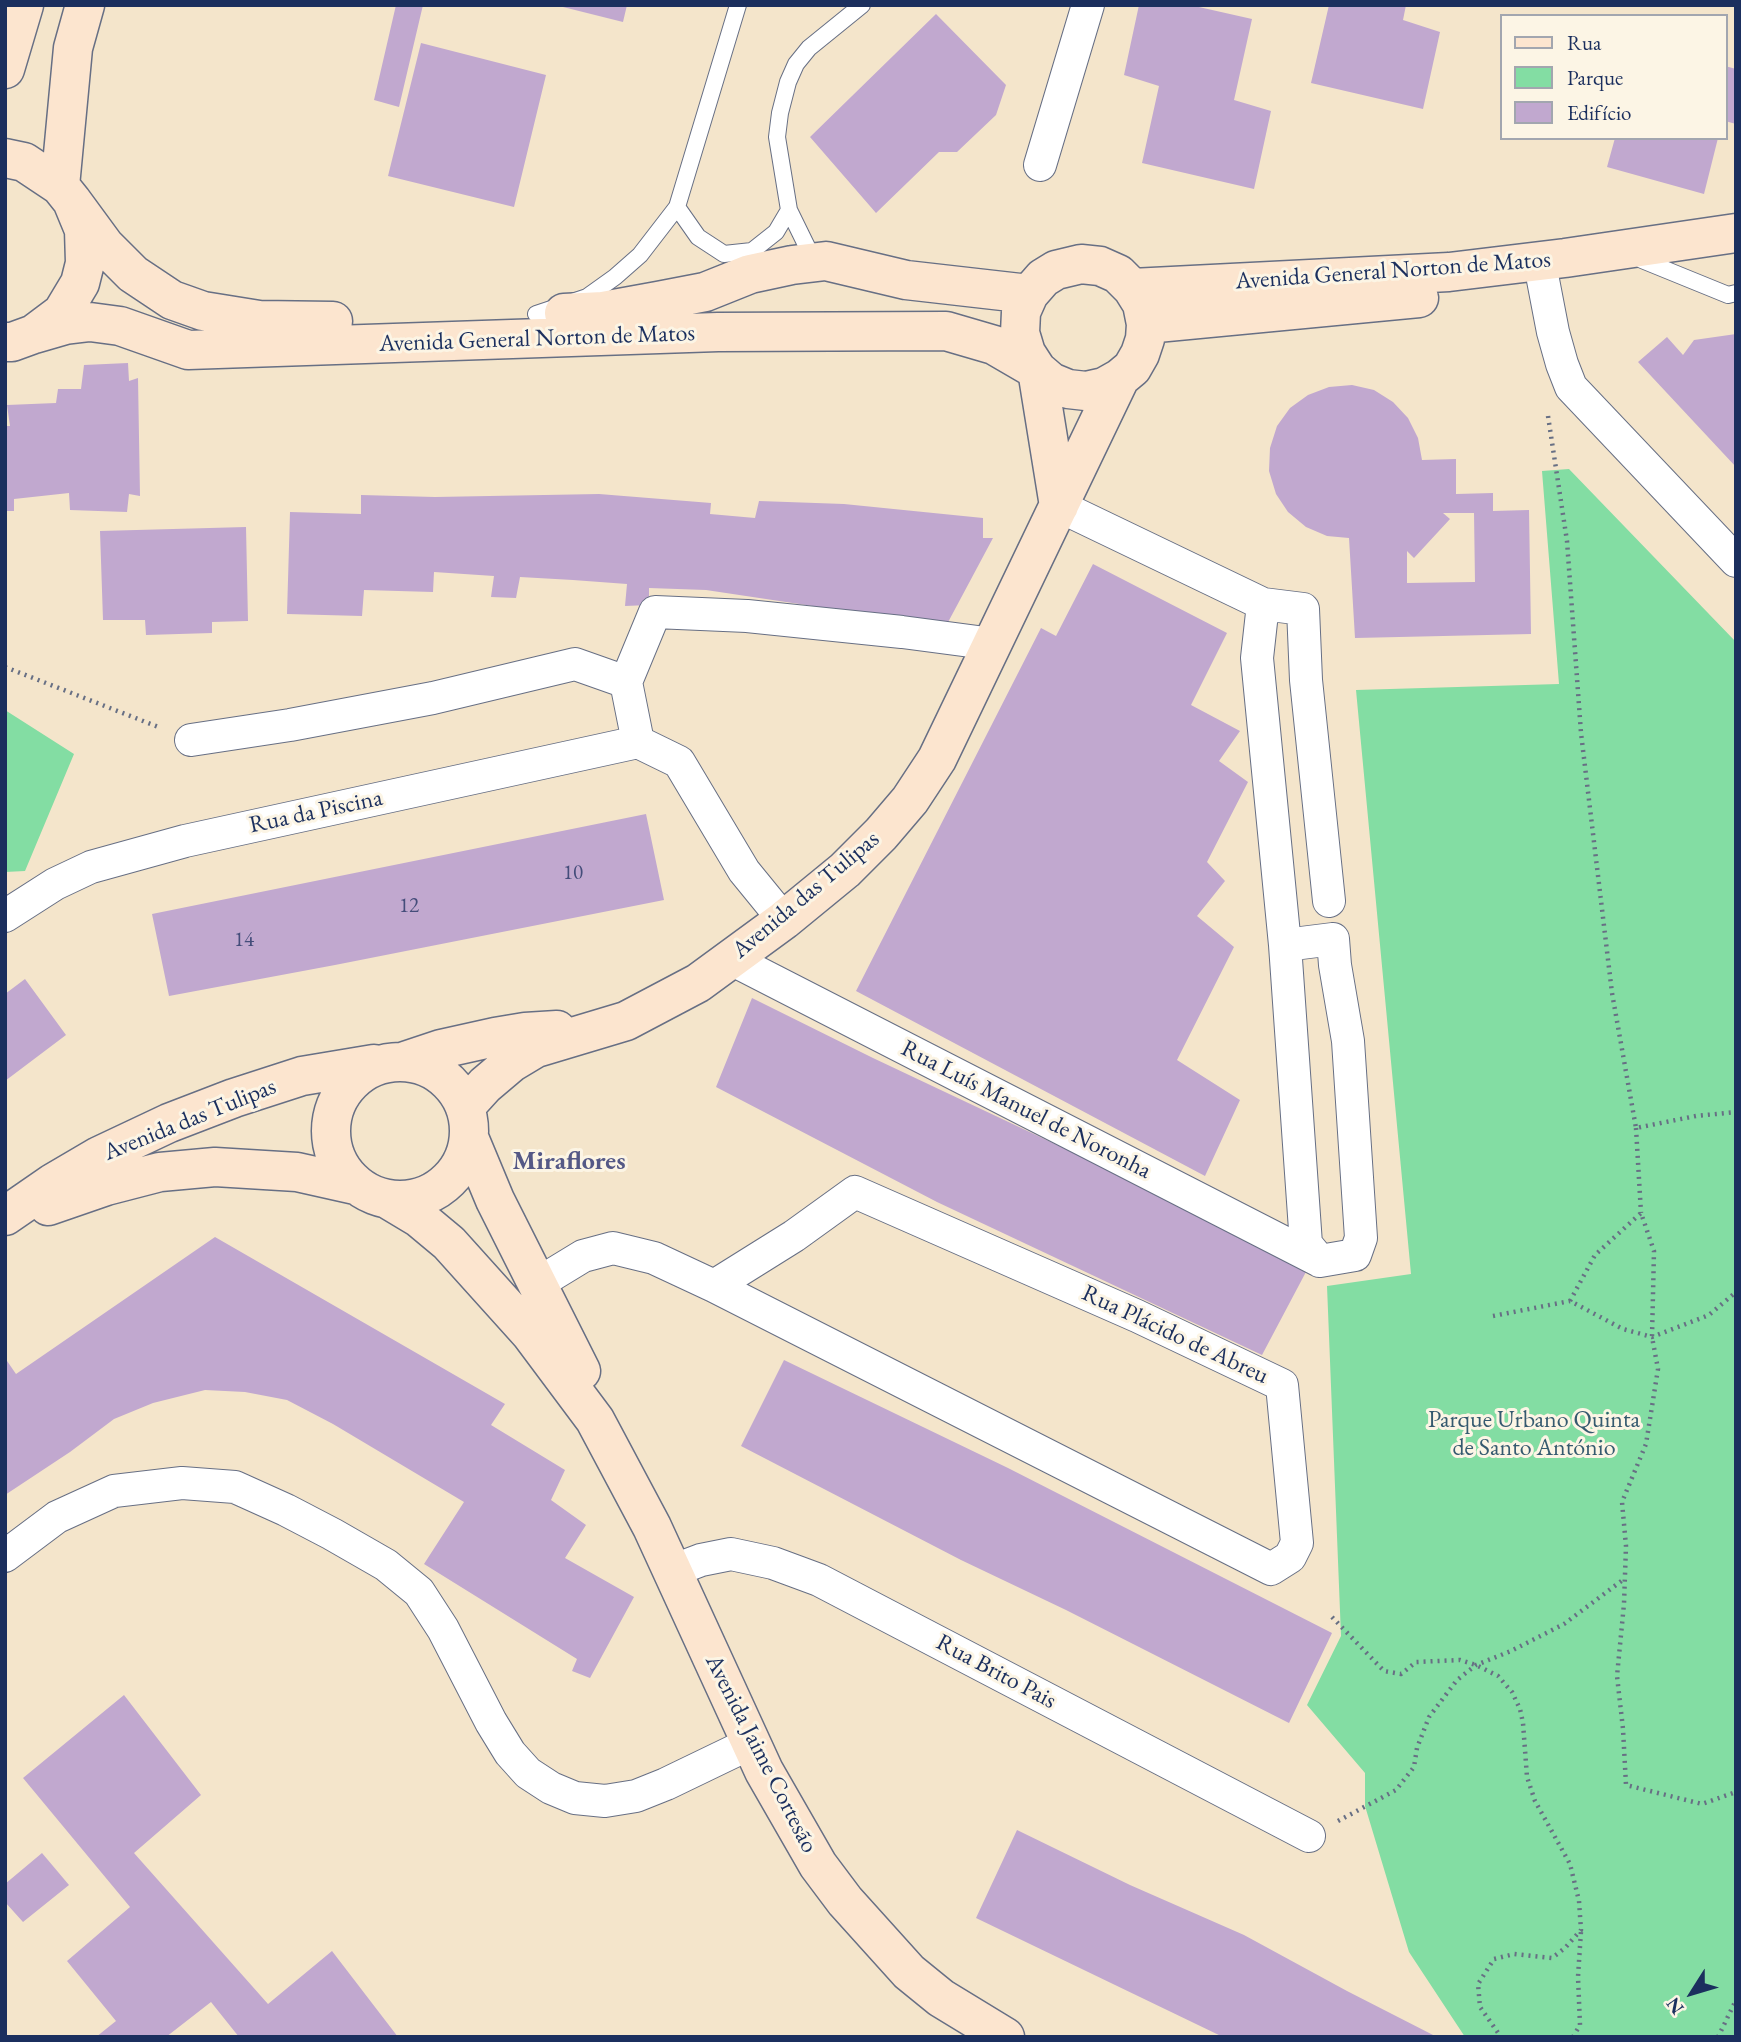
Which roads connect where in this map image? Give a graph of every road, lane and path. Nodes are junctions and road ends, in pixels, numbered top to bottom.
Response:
1 (24, 5) edge
2 (85, 5) edge
3 (738, 5) edge
4 (862, 5) edge
5 (1088, 5) edge
6 (5, 69) edge
7 (5, 158) edge
8 (1040, 164) dead end
9 (66, 193) junction
10 (677, 207) junction
11 (789, 210) junction
12 (1736, 233) edge
13 (1736, 240) edge
14 (1642, 260) junction
15 (825, 261) junction
16 (1543, 280) junction
17 (1132, 288) junction
18 (1736, 293) edge
19 (1029, 294) junction
20 (536, 314) junction
21 (1146, 324) junction
22 (20, 338) edge
23 (1037, 370) junction
24 (1120, 378) junction
25 (1572, 387) junction
26 (1059, 506) junction
27 (1736, 561) edge
28 (1263, 604) junction
29 (993, 645) junction
30 (5, 667) edge
31 (626, 682) junction
32 (191, 740) joint
33 (638, 743) junction
34 (1329, 901) dead end
35 (5, 916) edge
36 (784, 920) junction
37 (1284, 945) junction
38 (731, 959) junction
39 (587, 1032) junction
40 (398, 1062) junction
41 (1736, 1112) edge
42 (467, 1124) junction
43 (1636, 1128) junction
44 (372, 1192) junction
45 (1641, 1213) junction
46 (5, 1216) edge
47 (5, 1227) edge
48 (1320, 1261) junction
49 (537, 1284) junction
50 (714, 1286) junction
51 (1736, 1292) edge
52 (1570, 1301) junction
53 (1493, 1315) dead end
54 (1652, 1338) junction
55 (611, 1449) junction
56 (5, 1556) edge
57 (672, 1572) junction
58 (1625, 1578) junction
59 (1332, 1617) dead end
60 (1476, 1665) junction
61 (751, 1743) junction
62 (1736, 1793) edge
63 (1309, 1836) joint
64 (1581, 1930) junction
65 (1736, 2000) edge
66 (1005, 2037) edge
67 (1501, 2037) edge
68 (1573, 2037) edge
69 (1718, 2037) edge

1 - 6 street
2 - 9 street
3 - 10 lane
4 - 11 lane
5 - 8 street
7 - 9 street
9 - 20 street, Avenida General Norton de Matos
9 - 22 street
10 - 11 lane
10 - 20 lane
11 - 15 lane
12 - 17 street, Avenida General Norton de Matos
13 - 14 street, Avenida General Norton de Matos
14 - 16 street, Avenida General Norton de Matos
14 - 18 lane
15 - 19 street, Avenida General Norton de Matos
15 - 20 street, Avenida General Norton de Matos
16 - 21 street, Avenida General Norton de Matos
16 - 25 street
17 - 19 street
17 - 21 street
19 - 23 street
21 - 24 street
22 - 23 street, Avenida General Norton de Matos
23 - 24 street, Avenida General Norton de Matos
23 - 26 street
24 - 26 street, Avenida das Tulipas
25 - 27 street
25 - 43 path
26 - 28 street
26 - 29 street, Avenida das Tulipas
28 - 34 street
28 - 37 street
29 - 31 street
29 - 36 street, Avenida das Tulipas
30 - 32 path
31 - 32 street
31 - 33 street
33 - 35 street, Rua da Piscina
33 - 36 street
36 - 38 street, Avenida das Tulipas
37 - 48 street
37 - 48 street
38 - 39 street, Avenida das Tulipas
38 - 48 street, Rua Luís Manuel de Noronha
39 - 40 street, Avenida das Tulipas
39 - 42 street, Avenida das Tulipas
40 - 42 street
40 - 44 street
40 - 46 street, Avenida das Tulipas
41 - 43 path
42 - 44 street
42 - 49 street, Avenida Jaime Cortesão
43 - 45 path
44 - 47 street
44 - 55 street, Avenida Jaime Cortesão
45 - 52 path
45 - 54 path
49 - 50 street, Rua Plácido de Abreu
49 - 55 street, Avenida Jaime Cortesão
50 - 50 street, Rua Plácido de Abreu
51 - 54 path
52 - 53 path
52 - 54 path
54 - 58 path
55 - 57 street, Avenida Jaime Cortesão
56 - 61 street
57 - 61 street, Avenida Jaime Cortesão
57 - 63 street, Rua Brito Pais
58 - 60 path
58 - 62 path
59 - 60 path
60 - 63 path
60 - 64 path
61 - 66 street, Avenida Jaime Cortesão
64 - 67 path
64 - 68 path
65 - 69 path

